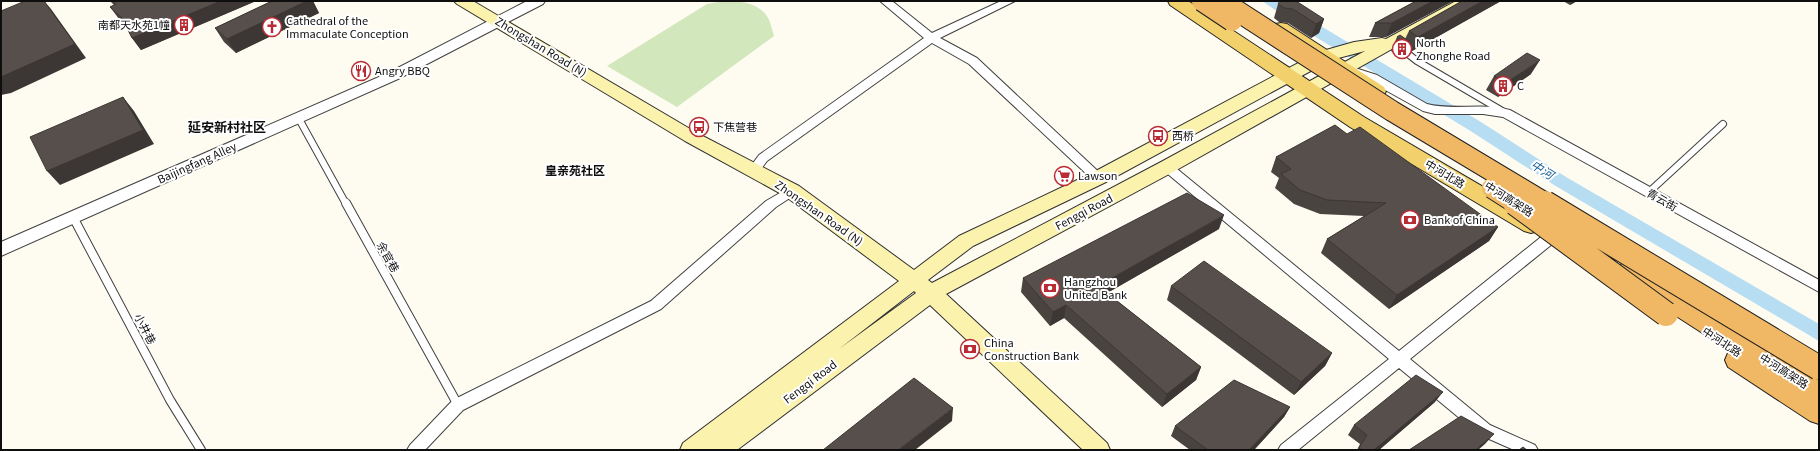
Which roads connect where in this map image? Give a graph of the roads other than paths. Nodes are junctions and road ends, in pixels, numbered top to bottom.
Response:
1 (462, 1) edge
2 (538, 1) edge
3 (885, 1) edge
4 (1010, 1) edge
5 (1176, 1) edge
6 (1202, 1) edge
7 (1222, 1) edge
8 (1238, 1) edge
9 (1467, 1) edge
10 (498, 21) junction
11 (931, 38) junction
12 (1391, 42) junction
13 (1347, 56) junction
14 (1286, 76) junction
15 (1308, 91) junction
16 (1506, 113) junction
17 (299, 119) junction
18 (1723, 124) dead end
19 (1167, 168) junction
20 (754, 170) junction
21 (1098, 178) junction
22 (792, 191) junction
23 (1649, 192) junction
24 (1514, 202) junction
25 (73, 217) junction
26 (1551, 237) junction
27 (1, 249) edge
28 (914, 281) junction
29 (1819, 287) edge
30 (931, 293) junction
31 (1819, 354) edge
32 (1399, 360) junction
33 (1819, 368) edge
34 (1819, 394) edge
35 (1819, 404) edge
36 (458, 405) junction
37 (1819, 413) edge
38 (201, 450) edge
39 (415, 450) edge
40 (691, 450) edge
41 (719, 450) edge
42 (1099, 450) edge
43 (1286, 450) edge
44 (1530, 450) edge

1 - 10 main road, Zhongshan Road (N)
2 - 10 street, Baijingfang Alley
3 - 11 street
4 - 11 street
5 - 14 main road, 中河北路
6 - 24 highway, 中河高架路, bridge
7 - 33 highway, 中河高架路, bridge
8 - 13 main road
9 - 12 main road, Fengqi Road
10 - 17 street, Baijingfang Alley
10 - 20 main road, Zhongshan Road (N)
11 - 20 street
11 - 21 street
12 - 13 main road, Fengqi Road
12 - 16 lane, 青云街
13 - 14 main road
13 - 15 main road, Fengqi Road
13 - 16 street, 青云街
13 - 31 main road
14 - 15 main road, 中河北路
14 - 21 main road
15 - 19 main road, Fengqi Road
15 - 26 main road, 中河北路
16 - 23 street, 青云街
17 - 25 street, Baijingfang Alley
17 - 36 lane, 余官巷
18 - 23 lane
19 - 30 main road, Fengqi Road
19 - 32 street
20 - 22 main road, Zhongshan Road (N)
21 - 28 main road
22 - 28 main road, Zhongshan Road (N)
22 - 36 street
23 - 29 street, 青云街
24 - 34 highway, 中河高架路, bridge
24 - 37 highway, bridge
25 - 27 street, Baijingfang Alley
25 - 38 lane, 小井巷
26 - 32 street
26 - 35 main road, 中河北路
28 - 30 main road, Zhongshan Road (N)
28 - 40 main road
30 - 41 main road, Fengqi Road
30 - 42 main road, Zhongshan Road (N)
32 - 43 street
32 - 44 street
36 - 39 street

